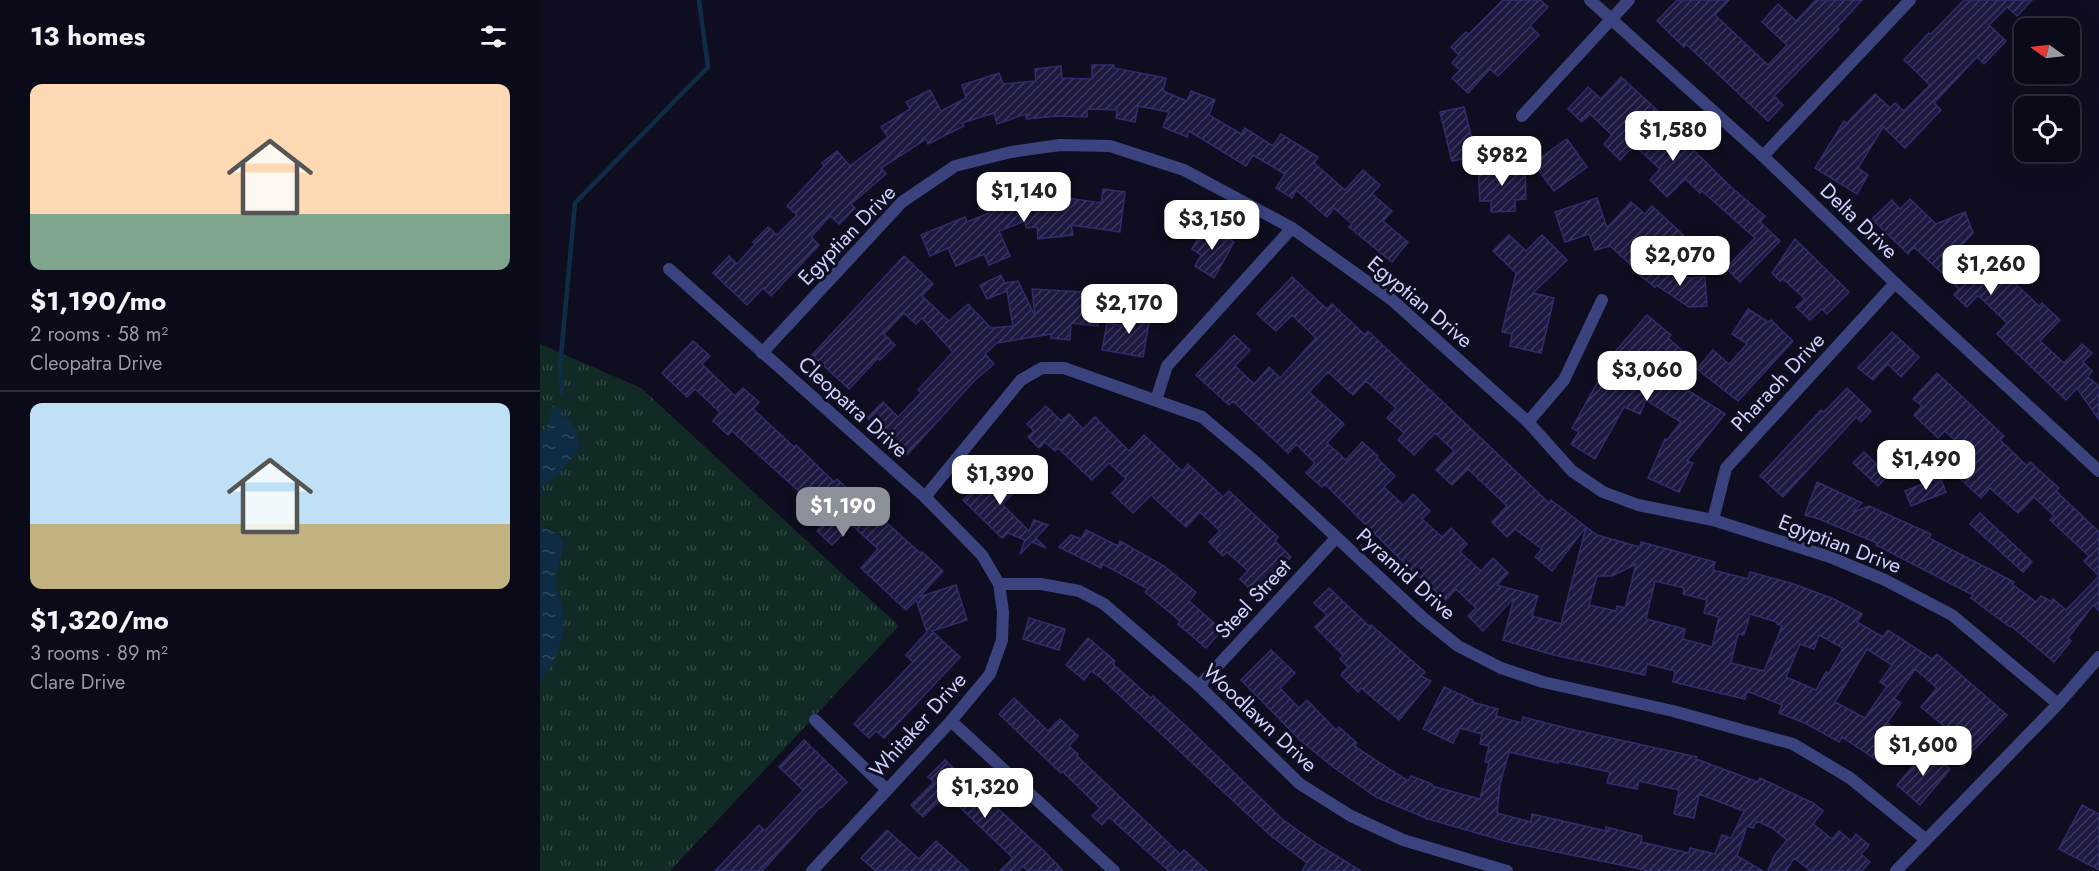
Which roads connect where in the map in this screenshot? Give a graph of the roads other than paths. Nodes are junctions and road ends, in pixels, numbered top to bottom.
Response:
1 (1590, 0) edge
2 (1629, 0) edge
3 (1911, 0) edge
4 (1611, 19) junction
5 (1522, 116) dead end
6 (1763, 156) junction
7 (1292, 228) junction
8 (669, 269) dead end
9 (1895, 283) junction
10 (1602, 300) dead end
11 (762, 353) junction
12 (1156, 400) junction
13 (1528, 423) junction
14 (2099, 471) edge
15 (925, 497) junction
16 (1713, 520) junction
17 (1336, 538) junction
18 (999, 584) junction
19 (2099, 657) edge
20 (1198, 686) junction
21 (2058, 704) junction
22 (815, 720) dead end
23 (951, 721) junction
24 (886, 789) junction
25 (1925, 839) junction
26 (820, 868) edge
27 (1114, 871) edge
28 (1507, 871) edge
29 (1896, 871) edge

1 - 4 street, Delta Drive
2 - 4 street
3 - 6 street
4 - 5 street
4 - 6 street, Delta Drive
6 - 9 street, Delta Drive
7 - 11 street, Egyptian Drive
7 - 12 street
7 - 13 street, Egyptian Drive
8 - 11 street, Cleopatra Drive
9 - 14 street, Delta Drive
9 - 16 street, Pharaoh Drive
10 - 13 street
11 - 15 street, Cleopatra Drive
12 - 15 street, Pyramid Drive
12 - 17 street, Pyramid Drive
13 - 16 street, Egyptian Drive
15 - 18 street, Cleopatra Drive
16 - 21 street, Egyptian Drive
17 - 20 street, Steel Street
17 - 25 street, Pyramid Drive
18 - 20 street, Woodlawn Drive
18 - 23 street, Whitaker Drive
19 - 21 street
20 - 28 street, Woodlawn Drive
21 - 25 street
22 - 24 street
23 - 24 street, Whitaker Drive
23 - 27 street
24 - 26 street, Whitaker Drive
25 - 29 street

